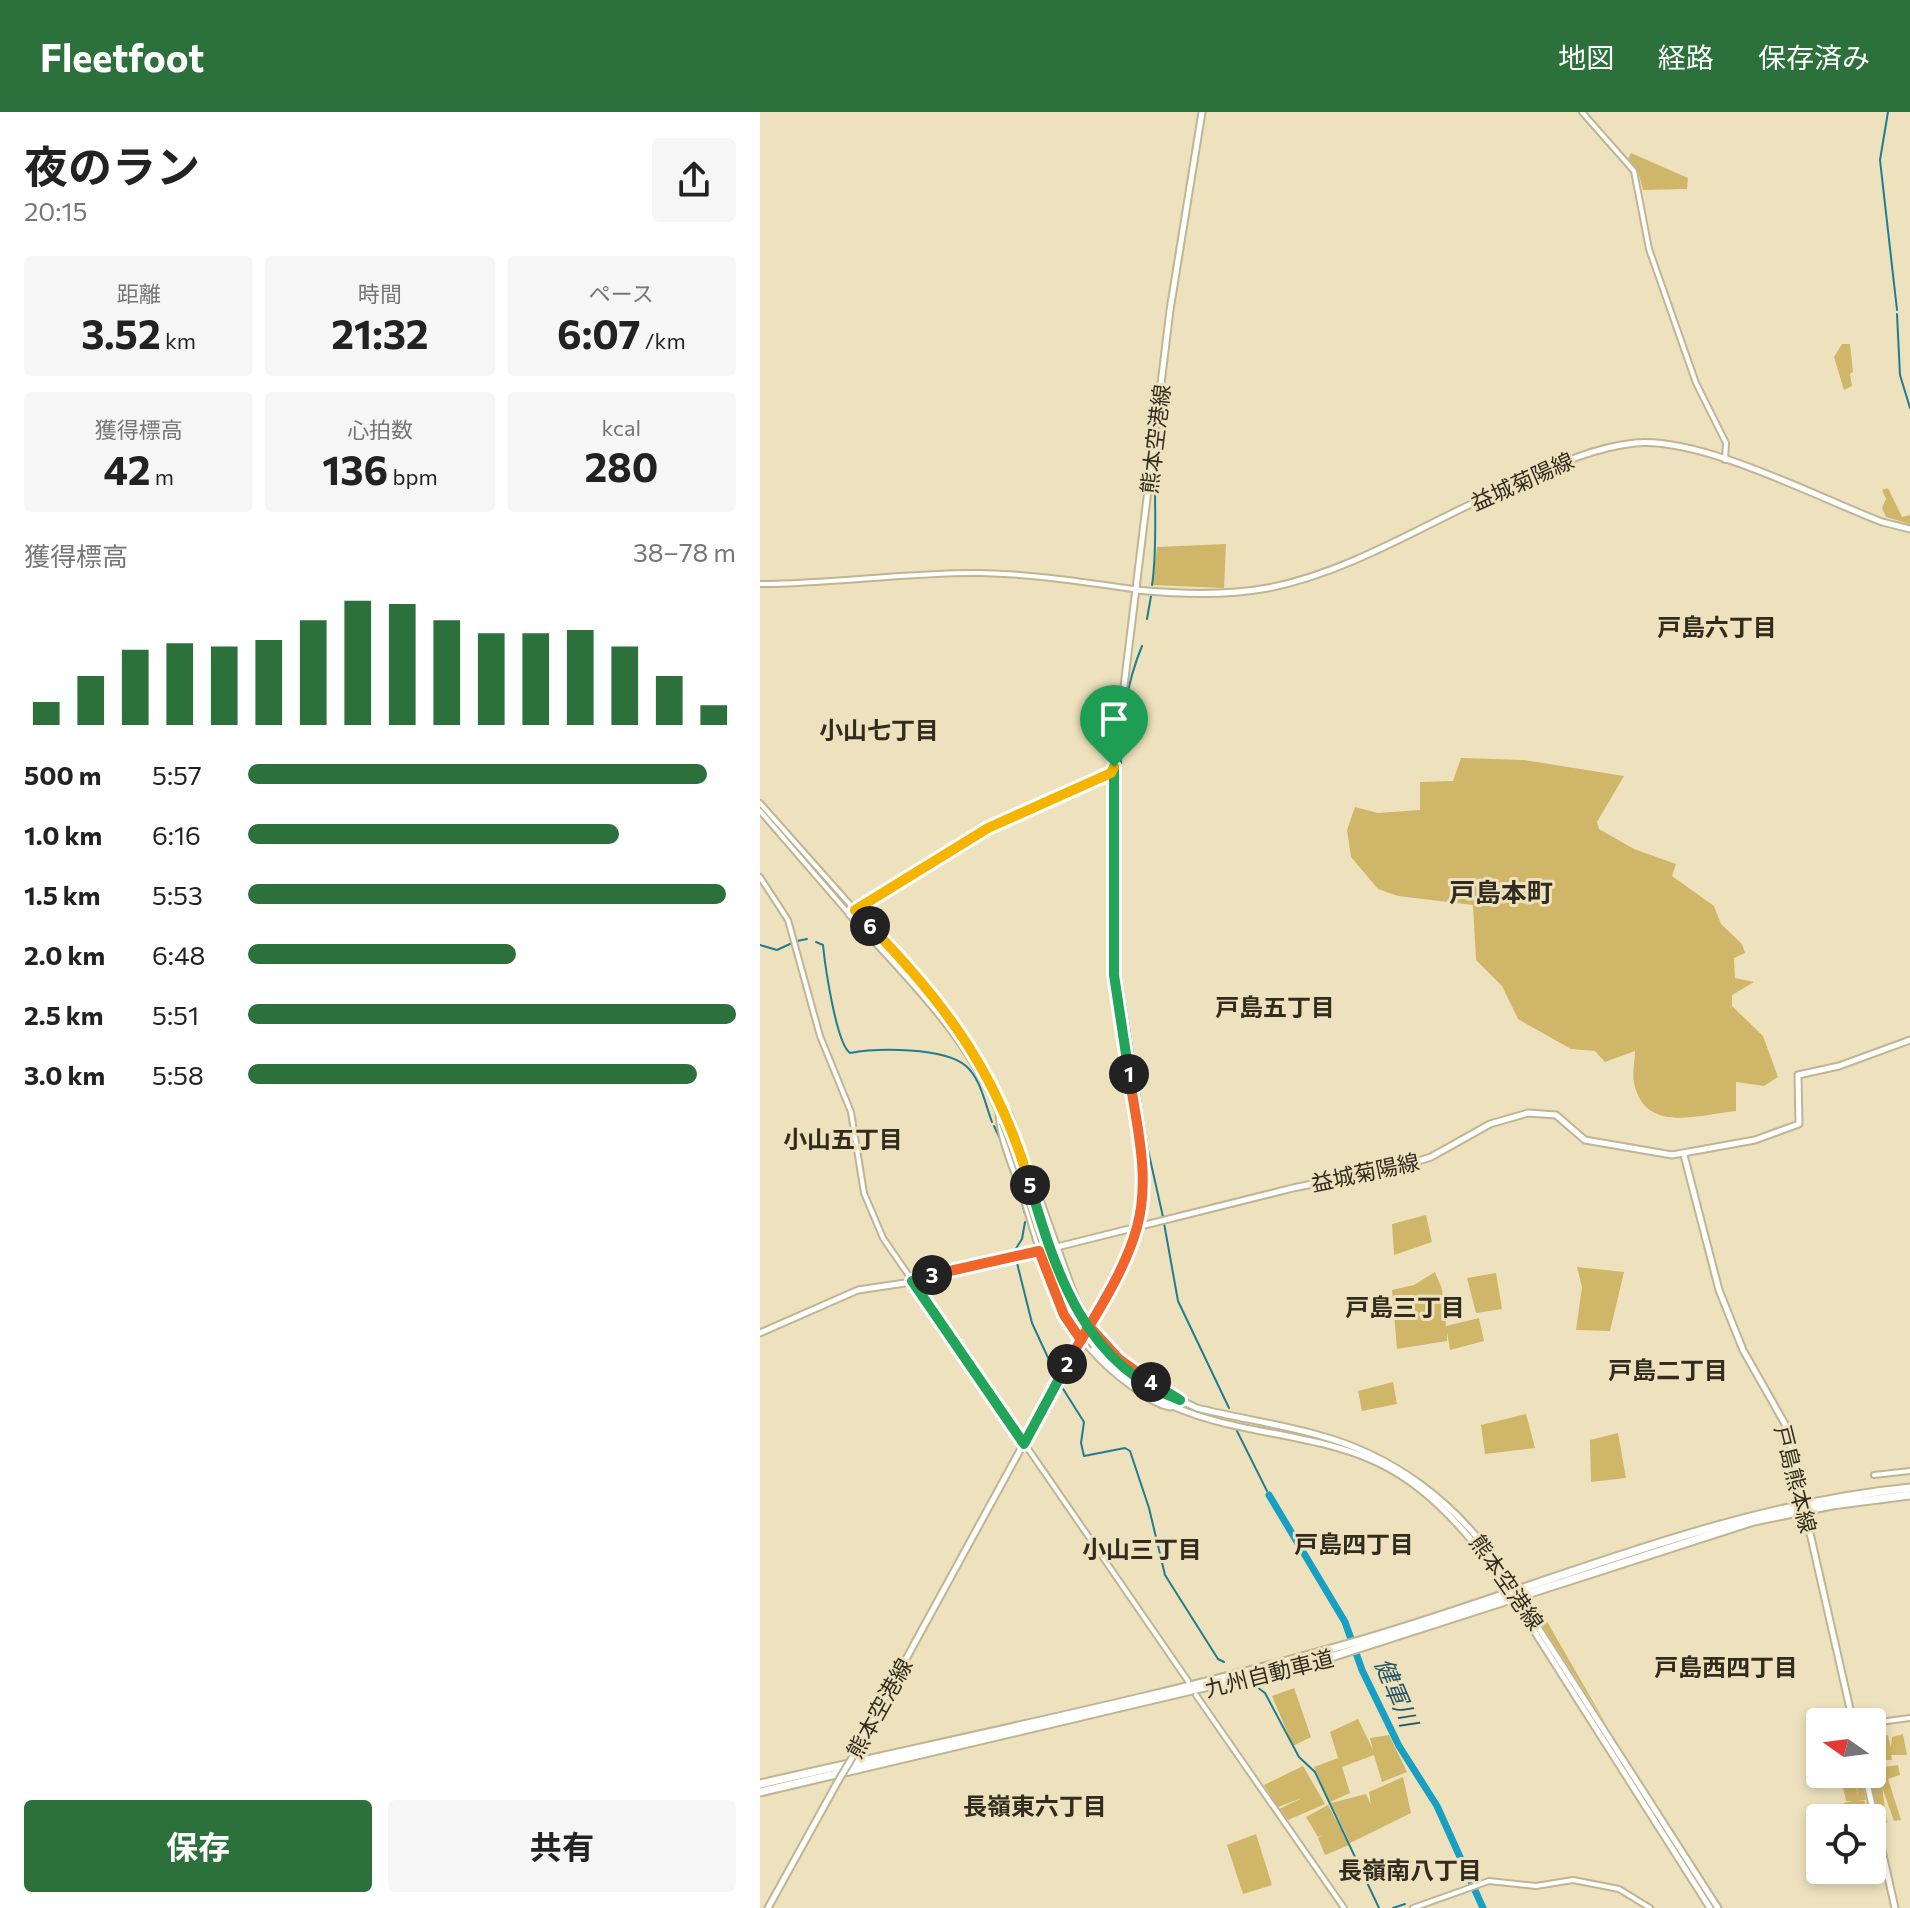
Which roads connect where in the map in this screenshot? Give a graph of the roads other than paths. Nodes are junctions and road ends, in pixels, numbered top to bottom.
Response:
1 (1202, 112) edge
2 (1582, 112) edge
3 (1725, 460) junction
4 (1910, 529) edge
5 (760, 584) edge
6 (1134, 589) junction
7 (1114, 767) junction
8 (760, 803) edge
9 (760, 811) edge
10 (760, 877) edge
11 (852, 912) junction
12 (1910, 1040) edge
13 (1002, 1106) junction
14 (999, 1112) junction
15 (1005, 1121) junction
16 (1684, 1155) junction
17 (1138, 1225) junction
18 (1057, 1247) junction
19 (1039, 1251) junction
20 (912, 1281) junction
21 (1089, 1326) junction
22 (760, 1333) edge
23 (1081, 1340) junction
24 (1165, 1398) junction
25 (1180, 1400) junction
26 (1176, 1407) junction
27 (1024, 1444) junction
28 (1910, 1471) edge
29 (1874, 1475) dead end
30 (1910, 1488) edge
31 (1910, 1495) edge
32 (1497, 1568) junction
33 (1531, 1622) junction
34 (1360, 1645) junction
35 (1344, 1649) junction
36 (1188, 1681) dead end
37 (1196, 1695) dead end
38 (1850, 1708) edge
39 (1910, 1718) edge
40 (1886, 1721) edge
41 (760, 1784) edge
42 (1868, 1788) edge
43 (760, 1792) edge
44 (768, 1908) edge
45 (1344, 1908) edge
46 (1413, 1908) edge
47 (1650, 1908) edge
48 (1710, 1908) edge
49 (1718, 1908) edge
50 (1895, 1908) edge

1 - 6 main road, 熊本空港線
2 - 3 street
3 - 4 main road, 益城菊陽線
3 - 6 main road, 益城菊陽線
5 - 6 street
6 - 7 main road, 熊本空港線
7 - 11 main road
7 - 17 main road, 熊本空港線
8 - 11 street
9 - 11 street
10 - 20 street
11 - 13 main road, 熊本空港線
11 - 14 main road, 熊本空港線
12 - 16 main road, 益城菊陽線
13 - 15 main road, 熊本空港線
13 - 18 main road, 熊本空港線
14 - 15 main road, 熊本空港線
14 - 19 main road, 熊本空港線
15 - 24 main road, 熊本空港線, bridge
16 - 17 main road, 益城菊陽線
16 - 38 main road, 戸島熊本線, bridge
17 - 18 main road, 益城菊陽線
17 - 21 main road, 熊本空港線
18 - 19 main road, 益城菊陽線
18 - 21 main road, 熊本空港線
19 - 20 main road, 益城菊陽線
19 - 23 main road, 熊本空港線
20 - 22 main road, 益城菊陽線
20 - 27 street
21 - 23 main road, 熊本空港線
21 - 25 main road, 熊本空港線
23 - 26 main road, 熊本空港線
23 - 27 main road, 熊本空港線
24 - 25 main road, 熊本空港線
24 - 26 main road, 熊本空港線
25 - 32 main road, 熊本空港線
26 - 32 main road, 熊本空港線
27 - 36 street
27 - 44 main road, 熊本空港線, bridge
28 - 29 street
30 - 34 highway, 九州自動車道
31 - 34 highway, 九州自動車道
32 - 33 main road, 熊本空港線, bridge
33 - 48 main road, 熊本空港線
33 - 49 main road, 熊本空港線
34 - 35 highway, 九州自動車道
35 - 41 highway, 九州自動車道
35 - 43 highway, 九州自動車道
37 - 45 street
39 - 40 street
42 - 50 main road
46 - 47 street

